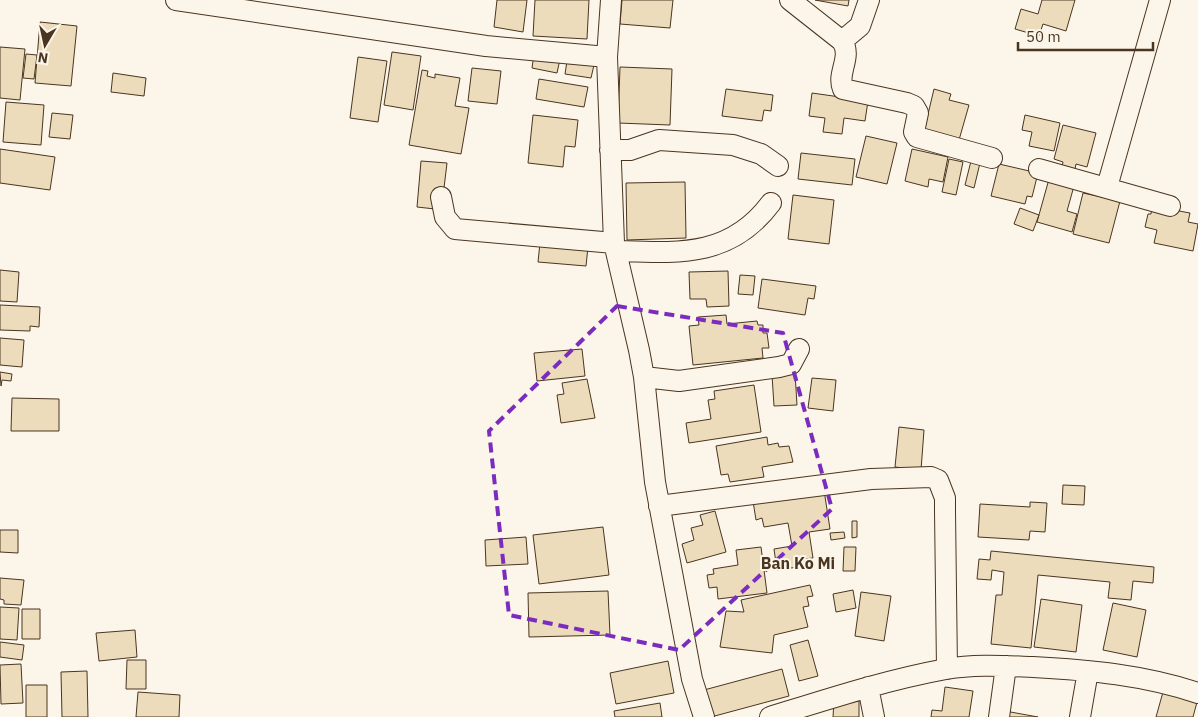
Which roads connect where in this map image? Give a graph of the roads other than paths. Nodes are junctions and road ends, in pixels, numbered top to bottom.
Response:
1 (176, 0) edge
2 (611, 0) edge
3 (790, 0) edge
4 (869, 0) edge
5 (1160, 0) edge
6 (842, 42) junction
7 (607, 57) junction
8 (610, 150) junction
9 (992, 158) dead end
10 (778, 166) dead end
11 (1039, 169) dead end
12 (1107, 187) junction
13 (441, 197) dead end
14 (771, 203) dead end
15 (1170, 206) dead end
16 (615, 247) junction
17 (799, 349) dead end
18 (644, 377) junction
19 (659, 506) junction
20 (1006, 666) junction
21 (947, 669) junction
22 (1088, 671) junction
23 (868, 687) junction
24 (1198, 693) edge
25 (704, 717) edge
26 (770, 717) edge
27 (874, 717) edge
28 (998, 717) edge
29 (1080, 717) edge

1 - 7 street
2 - 7 street
3 - 6 street
4 - 6 street
5 - 12 street
6 - 9 street
7 - 8 street
8 - 10 street
8 - 16 street
11 - 12 street
12 - 15 street
13 - 16 street
14 - 16 street
16 - 18 street
17 - 18 street
18 - 19 street
19 - 21 street
19 - 25 street
20 - 21 street
20 - 22 street
20 - 28 street
21 - 23 street
22 - 24 street
22 - 29 street
23 - 26 street
23 - 27 street

